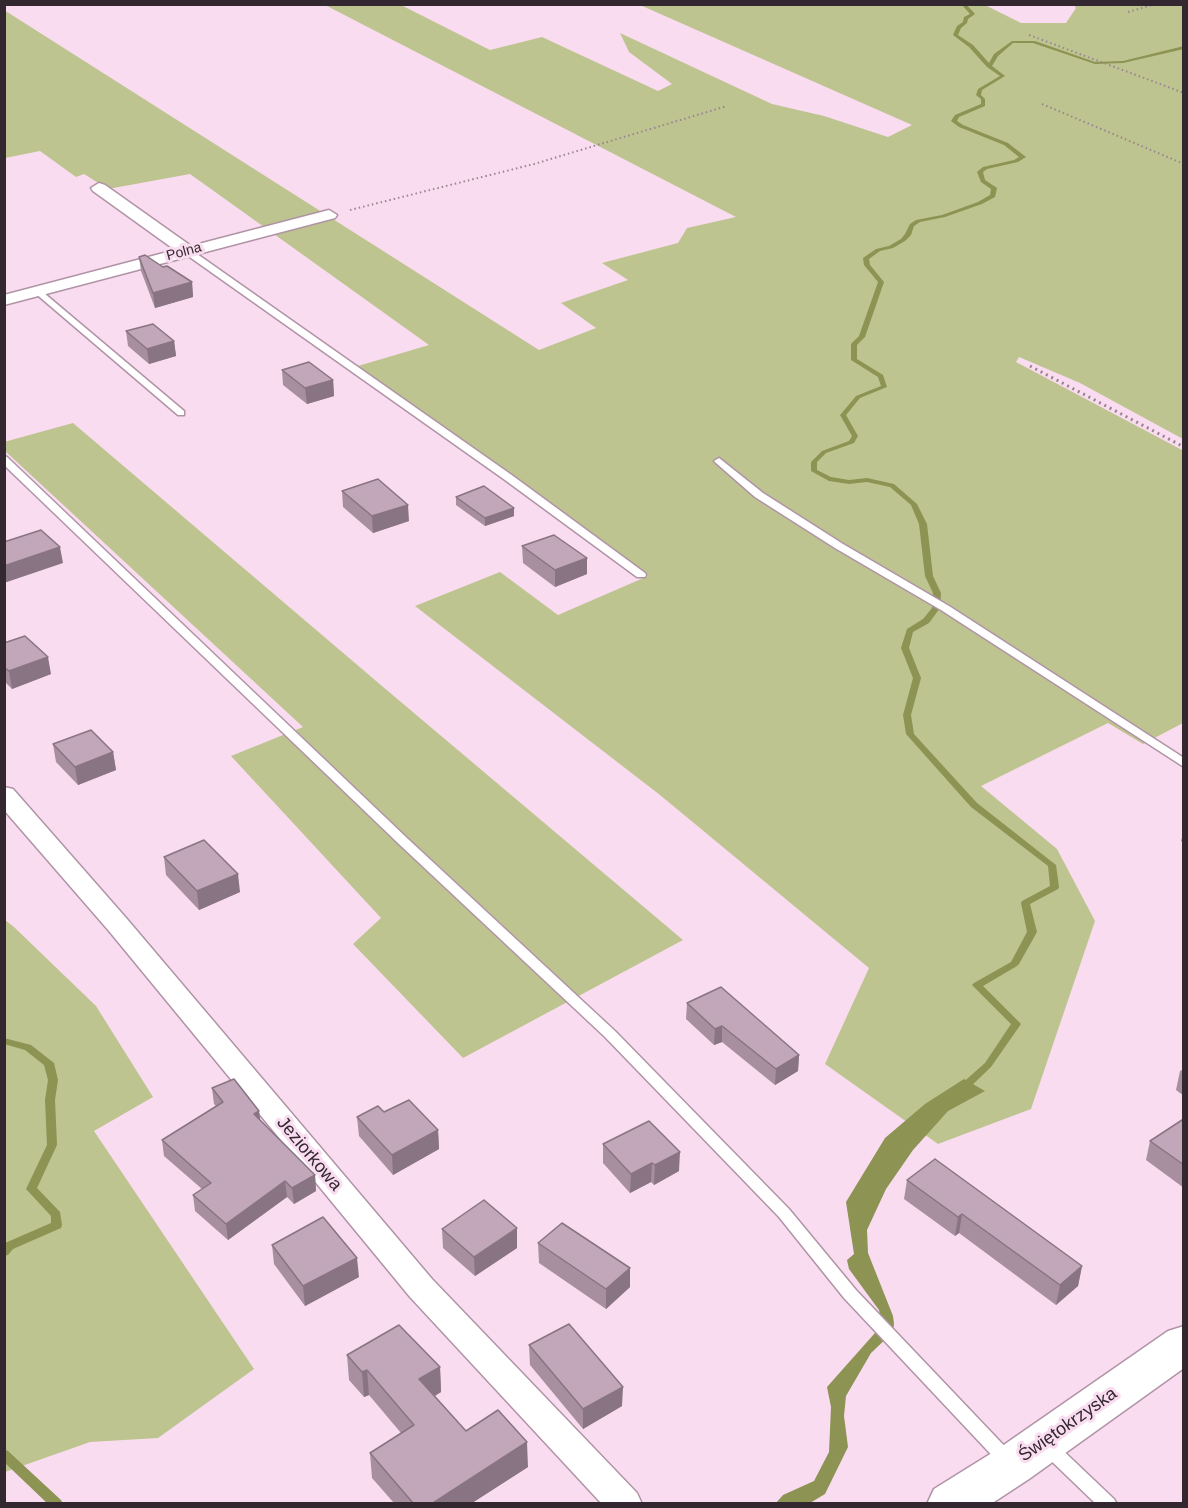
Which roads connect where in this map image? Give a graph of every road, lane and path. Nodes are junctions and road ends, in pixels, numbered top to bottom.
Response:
1 (1156, 4) edge
2 (1128, 12) dead end
3 (1029, 35) dead end
4 (1184, 93) edge
5 (1042, 104) dead end
6 (727, 106) dead end
7 (1184, 164) edge
8 (99, 188) dead end
9 (329, 216) joint
10 (187, 251) junction
11 (38, 291) junction
12 (4, 300) edge
13 (1030, 366) dead end
14 (181, 413) dead end
15 (1184, 447) edge
16 (4, 459) edge
17 (719, 461) dead end
18 (641, 575) dead end
19 (1184, 764) edge
20 (4, 794) edge
21 (1184, 1344) edge
22 (1028, 1454) junction
23 (625, 1503) edge
24 (951, 1503) edge
25 (1108, 1503) edge

1 - 2 path
3 - 4 path
5 - 7 path
6 - 9 path
8 - 10 street
9 - 10 street, Polna
10 - 11 street, Polna
10 - 18 lane
11 - 12 street, Polna
11 - 14 lane
13 - 15 path
16 - 22 lane
17 - 19 lane
20 - 23 street, Jeziorkowa
21 - 22 street, Świętokrzyska
22 - 24 street, Świętokrzyska
22 - 25 lane

